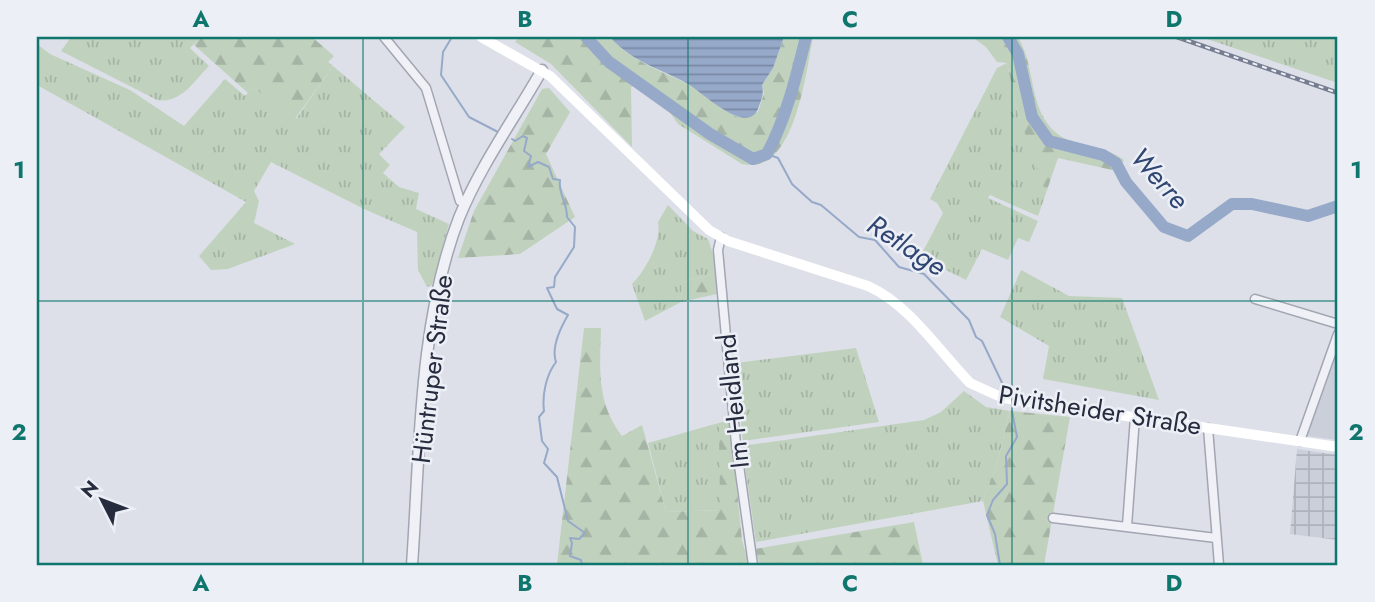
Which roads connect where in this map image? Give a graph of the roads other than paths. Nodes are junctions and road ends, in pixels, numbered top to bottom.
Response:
1 (384, 37) edge
2 (481, 37) edge
3 (542, 69) junction
4 (466, 202) junction
5 (721, 237) junction
6 (1255, 299) dead end
7 (1338, 324) edge
8 (1338, 334) edge
9 (1135, 417) junction
10 (1208, 428) junction
11 (1300, 441) junction
12 (1338, 447) edge
13 (1053, 518) dead end
14 (1127, 526) junction
15 (1216, 538) junction
16 (412, 565) edge
17 (753, 565) edge
18 (1219, 565) edge

1 - 4 street
2 - 3 main road, Pivitsheider Straße
3 - 4 street, Hüntruper Straße
3 - 5 main road, Pivitsheider Straße
4 - 16 street, Hüntruper Straße
5 - 9 main road, Pivitsheider Straße
5 - 17 street, Im Heidland
6 - 7 street
8 - 11 street
9 - 10 main road, Pivitsheider Straße
9 - 14 street
10 - 11 main road, Pivitsheider Straße
10 - 15 street
11 - 12 main road, Pivitsheider Straße
13 - 14 street
14 - 15 street
15 - 18 street

